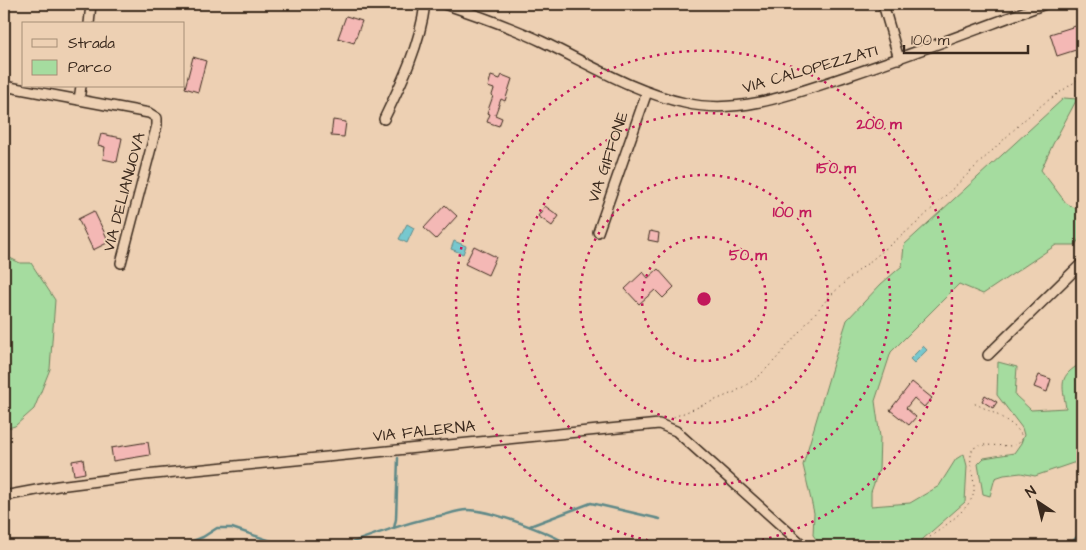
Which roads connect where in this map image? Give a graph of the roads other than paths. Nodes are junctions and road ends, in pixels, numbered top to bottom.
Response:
1 (92, 4) edge
2 (425, 4) edge
3 (444, 4) edge
4 (883, 4) edge
5 (1045, 4) edge
6 (89, 22) edge
7 (899, 59) junction
8 (4, 86) edge
9 (81, 88) edge
10 (647, 92) junction
11 (79, 100) junction
12 (384, 119) dead end
13 (598, 232) dead end
14 (1082, 263) edge
15 (121, 264) dead end
16 (988, 355) dead end
17 (4, 496) edge
18 (804, 546) edge

1 - 6 street
2 - 12 street
3 - 10 street, VIA CALOPEZZATI
4 - 7 street
5 - 7 street, VIA CALOPEZZATI
7 - 10 street, VIA CALOPEZZATI
8 - 11 street
9 - 11 street
10 - 13 street, VIA GIFFONE
11 - 15 street, VIA DELIANUOVA
14 - 16 street
17 - 18 street, VIA FALERNA

